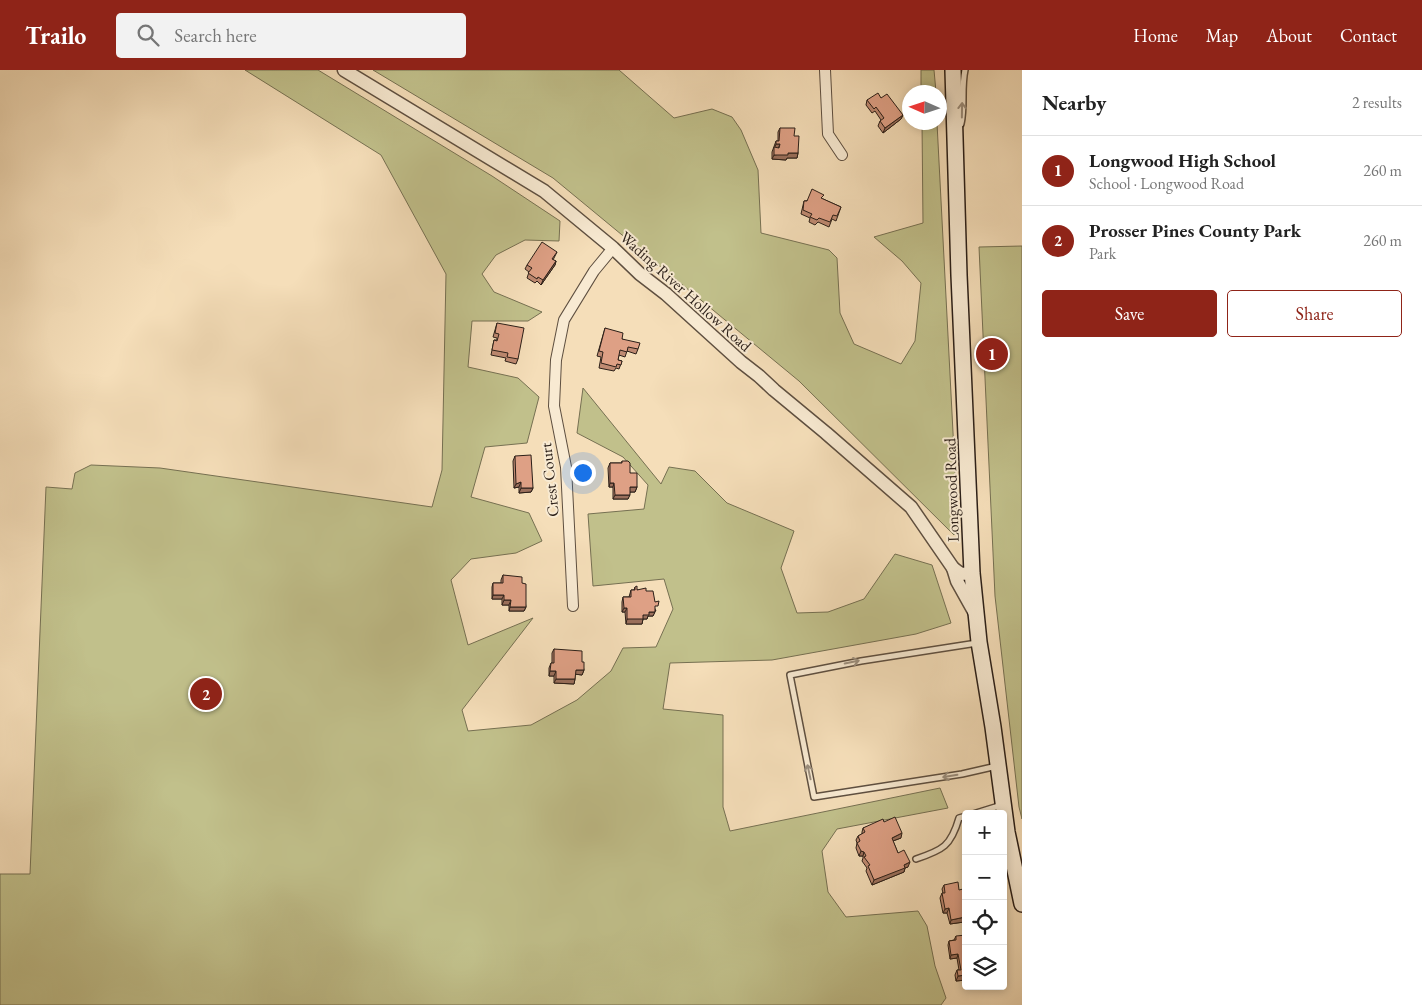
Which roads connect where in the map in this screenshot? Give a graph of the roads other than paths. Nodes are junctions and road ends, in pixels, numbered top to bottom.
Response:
1 (344, 70) edge
2 (825, 70) edge
3 (953, 70) edge
4 (965, 70) edge
5 (955, 149) junction
6 (842, 155) dead end
7 (614, 248) junction
8 (953, 568) junction
9 (972, 573) junction
10 (573, 606) dead end
11 (977, 617) junction
12 (979, 642) junction
13 (997, 766) junction
14 (1003, 805) junction
15 (986, 810) edge
16 (962, 817) edge
17 (916, 859) dead end
18 (1022, 904) edge

1 - 7 street, Wading River Hollow Road
2 - 6 street
3 - 5 main road, Longwood Road
5 -> 4 lane
5 - 9 main road, Longwood Road
7 - 8 street, Wading River Hollow Road
7 - 10 street, Crest Court
8 - 9 street
8 - 11 street, Wading River Hollow Road
9 - 11 main road, Longwood Road
11 - 12 main road, Longwood Road
12 - 13 main road, Longwood Road
13 -> 12 lane
13 - 14 main road, Longwood Road
14 - 15 lane
14 - 18 main road, Longwood Road
16 - 17 lane

